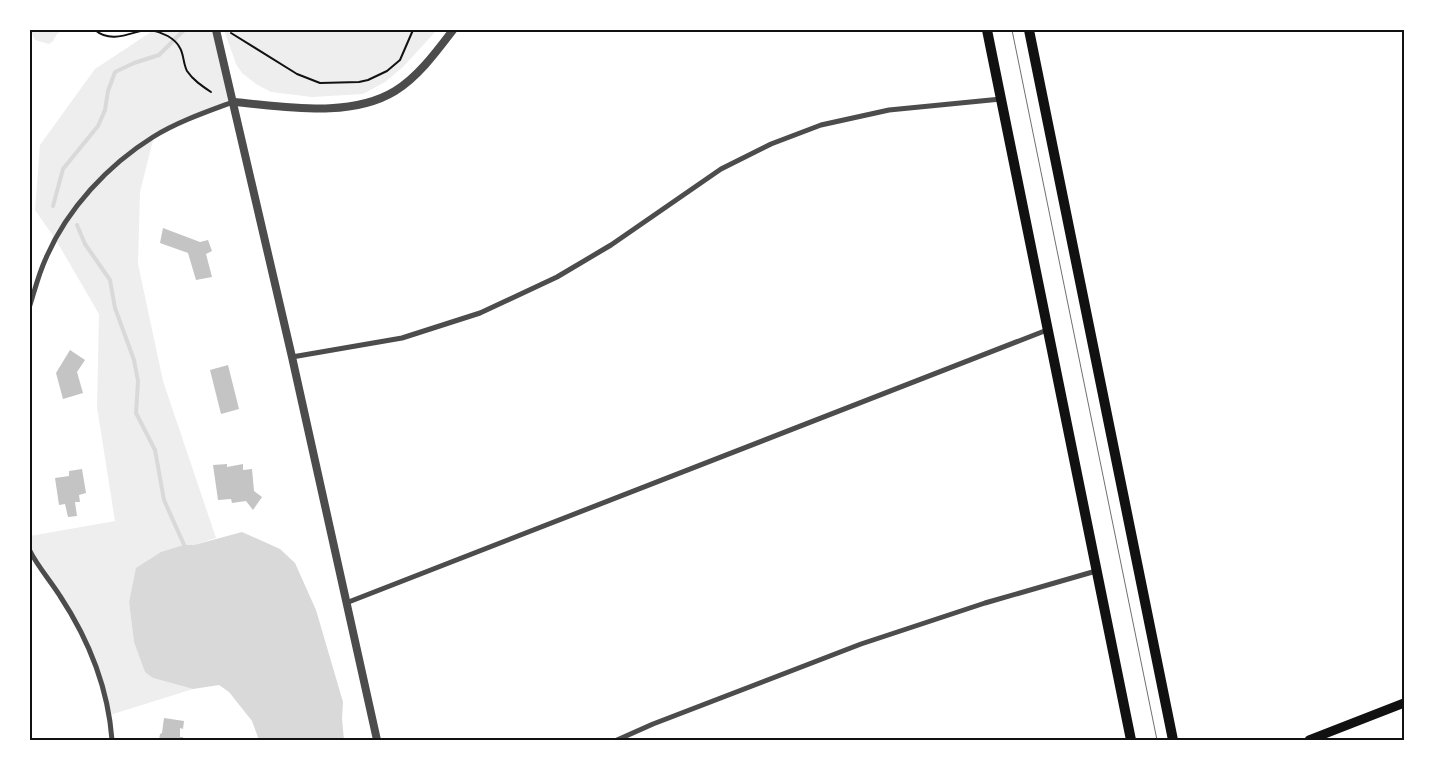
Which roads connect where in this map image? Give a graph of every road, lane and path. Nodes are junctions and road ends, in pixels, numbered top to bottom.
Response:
1 (95, 30) edge
2 (144, 30) edge
3 (151, 30) edge
4 (216, 30) edge
5 (413, 30) edge
6 (453, 30) edge
7 (987, 30) edge
8 (1029, 30) edge
9 (231, 33) dead end
10 (211, 92) dead end
11 (1001, 99) junction
12 (233, 102) junction
13 (30, 305) edge
14 (1047, 330) junction
15 (292, 357) junction
16 (30, 551) edge
17 (1096, 571) junction
18 (346, 603) junction
19 (1404, 703) edge
20 (112, 740) edge
21 (377, 740) edge
22 (617, 740) edge
23 (1131, 740) edge
24 (1173, 740) edge
25 (1308, 740) edge

1 - 2 path
3 - 10 path
4 - 12 street
5 - 9 path
6 - 12 street
7 - 11 main road
8 - 24 main road
11 - 14 main road
11 - 15 street
12 - 13 street
12 - 15 street
14 - 17 main road
14 - 18 street
15 - 18 street
16 - 20 street
17 - 22 street
17 - 23 main road
18 - 21 street
19 - 25 main road

